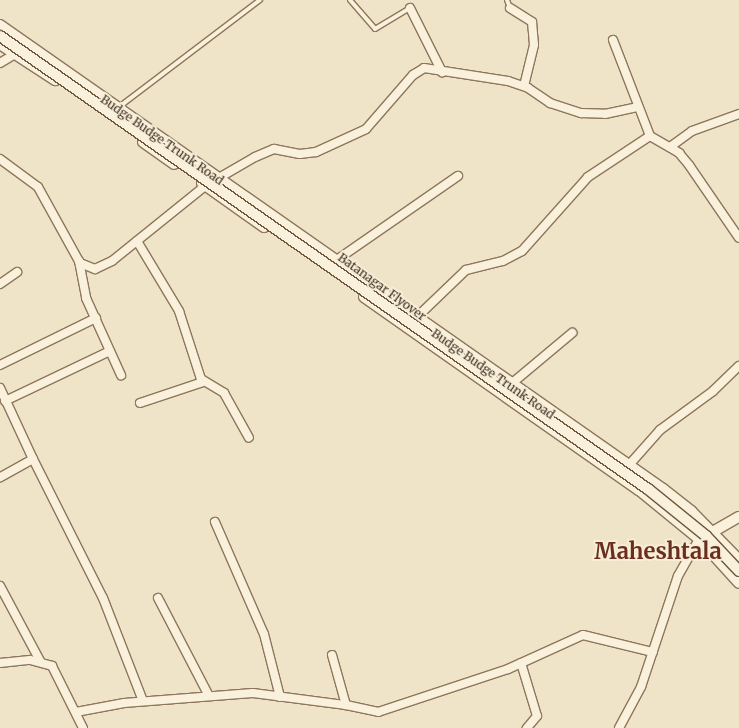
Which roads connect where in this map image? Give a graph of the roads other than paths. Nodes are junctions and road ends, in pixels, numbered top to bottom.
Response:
1 (260, 0) edge
2 (350, 0) edge
3 (509, 4) edge
4 (410, 8) joint
5 (0, 25) edge
6 (0, 36) edge
7 (613, 40) dead end
8 (0, 44) edge
9 (16, 54) junction
10 (0, 62) edge
11 (442, 72) junction
12 (524, 86) junction
13 (119, 107) junction
14 (638, 108) junction
15 (739, 114) edge
16 (650, 136) junction
17 (670, 147) junction
18 (0, 159) edge
19 (458, 176) dead end
20 (220, 177) junction
21 (206, 186) junction
22 (738, 234) edge
23 (137, 241) junction
24 (338, 259) junction
25 (79, 261) junction
26 (17, 272) dead end
27 (0, 284) edge
28 (417, 317) junction
29 (96, 318) junction
30 (572, 333) dead end
31 (110, 351) junction
32 (0, 365) edge
33 (739, 366) edge
34 (121, 375) dead end
35 (204, 382) junction
36 (511, 384) junction
37 (0, 388) edge
38 (5, 401) junction
39 (140, 403) dead end
40 (250, 438) dead end
41 (32, 459) junction
42 (629, 465) junction
43 (0, 477) edge
44 (739, 517) edge
45 (215, 522) dead end
46 (713, 532) junction
47 (699, 539) junction
48 (739, 560) edge
49 (739, 571) edge
50 (739, 583) edge
51 (0, 586) edge
52 (158, 598) dead end
53 (653, 652) junction
54 (332, 655) dead end
55 (40, 661) junction
56 (0, 663) edge
57 (521, 663) junction
58 (208, 694) junction
59 (280, 697) junction
60 (143, 701) junction
61 (346, 705) junction
62 (76, 712) junction
63 (84, 728) edge
64 (527, 728) edge
65 (619, 728) edge

1 - 13 lane
2 - 4 lane
3 - 12 street
4 - 11 street
5 - 13 street, Budge Budge Trunk Road
6 - 49 street, Batanagar Flyover, bridge
7 - 14 street
8 - 9 street, Budge Budge Trunk Road
9 - 10 street
9 - 21 street, Budge Budge Trunk Road
11 - 12 street
11 - 20 street
12 - 14 street
13 - 20 street, Budge Budge Trunk Road
14 - 16 street
15 - 17 street
16 - 17 street
16 - 28 street
17 - 22 street
18 - 25 street
19 - 24 street
20 - 21 street
20 - 24 street, Budge Budge Trunk Road
21 - 23 street
21 - 47 street, Budge Budge Trunk Road
23 - 25 street
23 - 35 street
24 - 28 street, Budge Budge Trunk Road
25 - 29 street
26 - 27 street
28 - 36 street, Budge Budge Trunk Road
29 - 31 street
29 - 32 street
30 - 36 street
31 - 34 street
31 - 38 street
33 - 42 street
35 - 39 street
35 - 40 street
36 - 42 street, Budge Budge Trunk Road
37 - 38 street
38 - 41 street
41 - 43 street
41 - 60 street
42 - 46 street, Budge Budge Trunk Road
44 - 46 street
45 - 59 street
46 - 47 street
46 - 48 street, Budge Budge Trunk Road
47 - 50 street, Budge Budge Trunk Road
47 - 53 street
51 - 55 street
52 - 58 street
53 - 57 street
53 - 65 street
54 - 61 street
55 - 56 street
55 - 62 street
57 - 61 street
57 - 64 street
58 - 59 street
58 - 60 street
59 - 61 street
60 - 62 street
62 - 63 street

